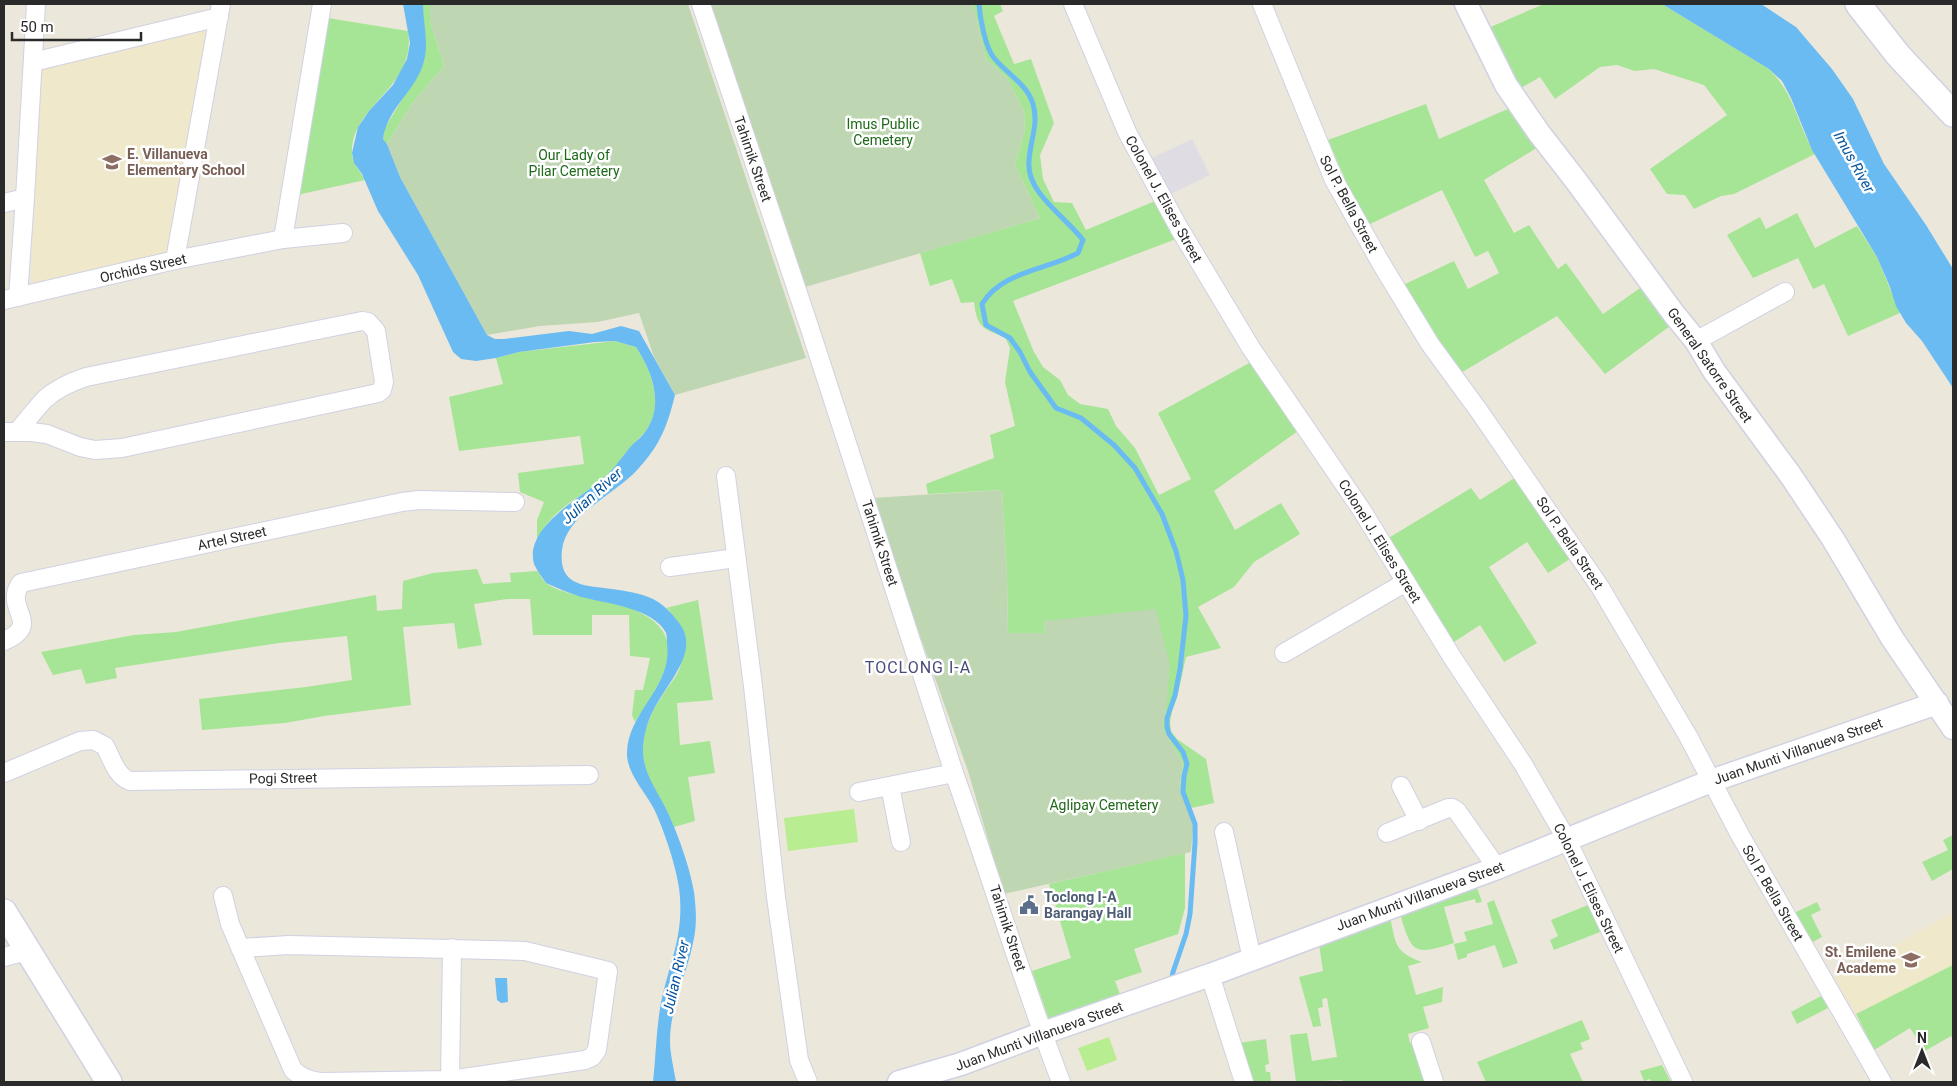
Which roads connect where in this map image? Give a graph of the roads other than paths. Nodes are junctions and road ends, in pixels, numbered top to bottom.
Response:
1 (36, 4) edge
2 (322, 4) edge
3 (701, 4) edge
4 (1072, 4) edge
5 (1262, 4) edge
6 (1466, 4) edge
7 (1858, 4) edge
8 (220, 10) edge
9 (33, 62) junction
10 (1952, 109) edge
11 (25, 198) junction
12 (4, 203) edge
13 (343, 234) dead end
14 (283, 239) junction
15 (175, 260) junction
16 (1785, 292) dead end
17 (11, 298) edge
18 (1696, 341) junction
19 (10, 432) edge
20 (726, 476) dead end
21 (515, 502) dead end
22 (736, 558) junction
23 (670, 566) dead end
24 (1406, 582) junction
25 (4, 641) edge
26 (1284, 653) dead end
27 (1937, 703) junction
28 (1953, 728) edge
29 (4, 772) edge
30 (954, 774) junction
31 (590, 775) dead end
32 (1711, 781) junction
33 (890, 786) junction
34 (1401, 786) dead end
35 (859, 792) dead end
36 (1419, 821) junction
37 (1224, 832) dead end
38 (1387, 833) dead end
39 (1567, 840) junction
40 (901, 842) dead end
41 (1497, 868) junction
42 (223, 896) dead end
43 (4, 912) edge
44 (240, 948) junction
45 (452, 948) junction
46 (15, 954) edge
47 (1252, 959) junction
48 (1210, 975) junction
49 (1043, 1033) junction
50 (1421, 1042) dead end
51 (931, 1078) edge
52 (450, 1081) edge
53 (109, 1082) edge
54 (808, 1082) edge
55 (899, 1082) edge
56 (1061, 1082) edge
57 (1244, 1082) edge
58 (1434, 1082) edge
59 (1682, 1082) edge
60 (1882, 1082) edge

1 - 9 street
2 - 14 street
3 - 30 street, Tahimik Street
4 - 24 street, Colonel J. Elises Street
5 - 32 street, Sol P. Bella Street
6 - 18 street, General Satorre Street
7 - 10 main road
8 - 9 street
8 - 15 street
9 - 11 street
11 - 12 street
11 - 17 street
13 - 14 street, Orchids Street
14 - 15 street, Orchids Street
15 - 17 street, Orchids Street
16 - 18 street
18 - 27 street, General Satorre Street
19 - 19 street
20 - 22 street
21 - 25 street, Artel Street
22 - 23 street
22 - 54 street
24 - 26 street
24 - 39 street, Colonel J. Elises Street
27 - 28 street, General Satorre Street
27 - 32 street, Juan Munti Villanueva Street
29 - 31 street, Pogi Street
30 - 33 street
30 - 49 street, Tahimik Street
32 - 39 street, Juan Munti Villanueva Street
32 - 60 street, Sol P. Bella Street
33 - 35 street
33 - 40 street
34 - 36 street
36 - 38 street
36 - 41 street
37 - 47 street
39 - 41 street, Juan Munti Villanueva Street
39 - 59 street, Colonel J. Elises Street
41 - 47 street, Juan Munti Villanueva Street
42 - 44 street
43 - 46 main road
44 - 45 street
44 - 52 street
45 - 52 street
45 - 52 street
46 - 53 main road
47 - 48 street, Juan Munti Villanueva Street
48 - 49 street, Juan Munti Villanueva Street
48 - 57 street
49 - 51 street, Juan Munti Villanueva Street
49 - 56 street, Tahimik Street
50 - 58 street
51 - 55 street, Juan Munti Villanueva Street

